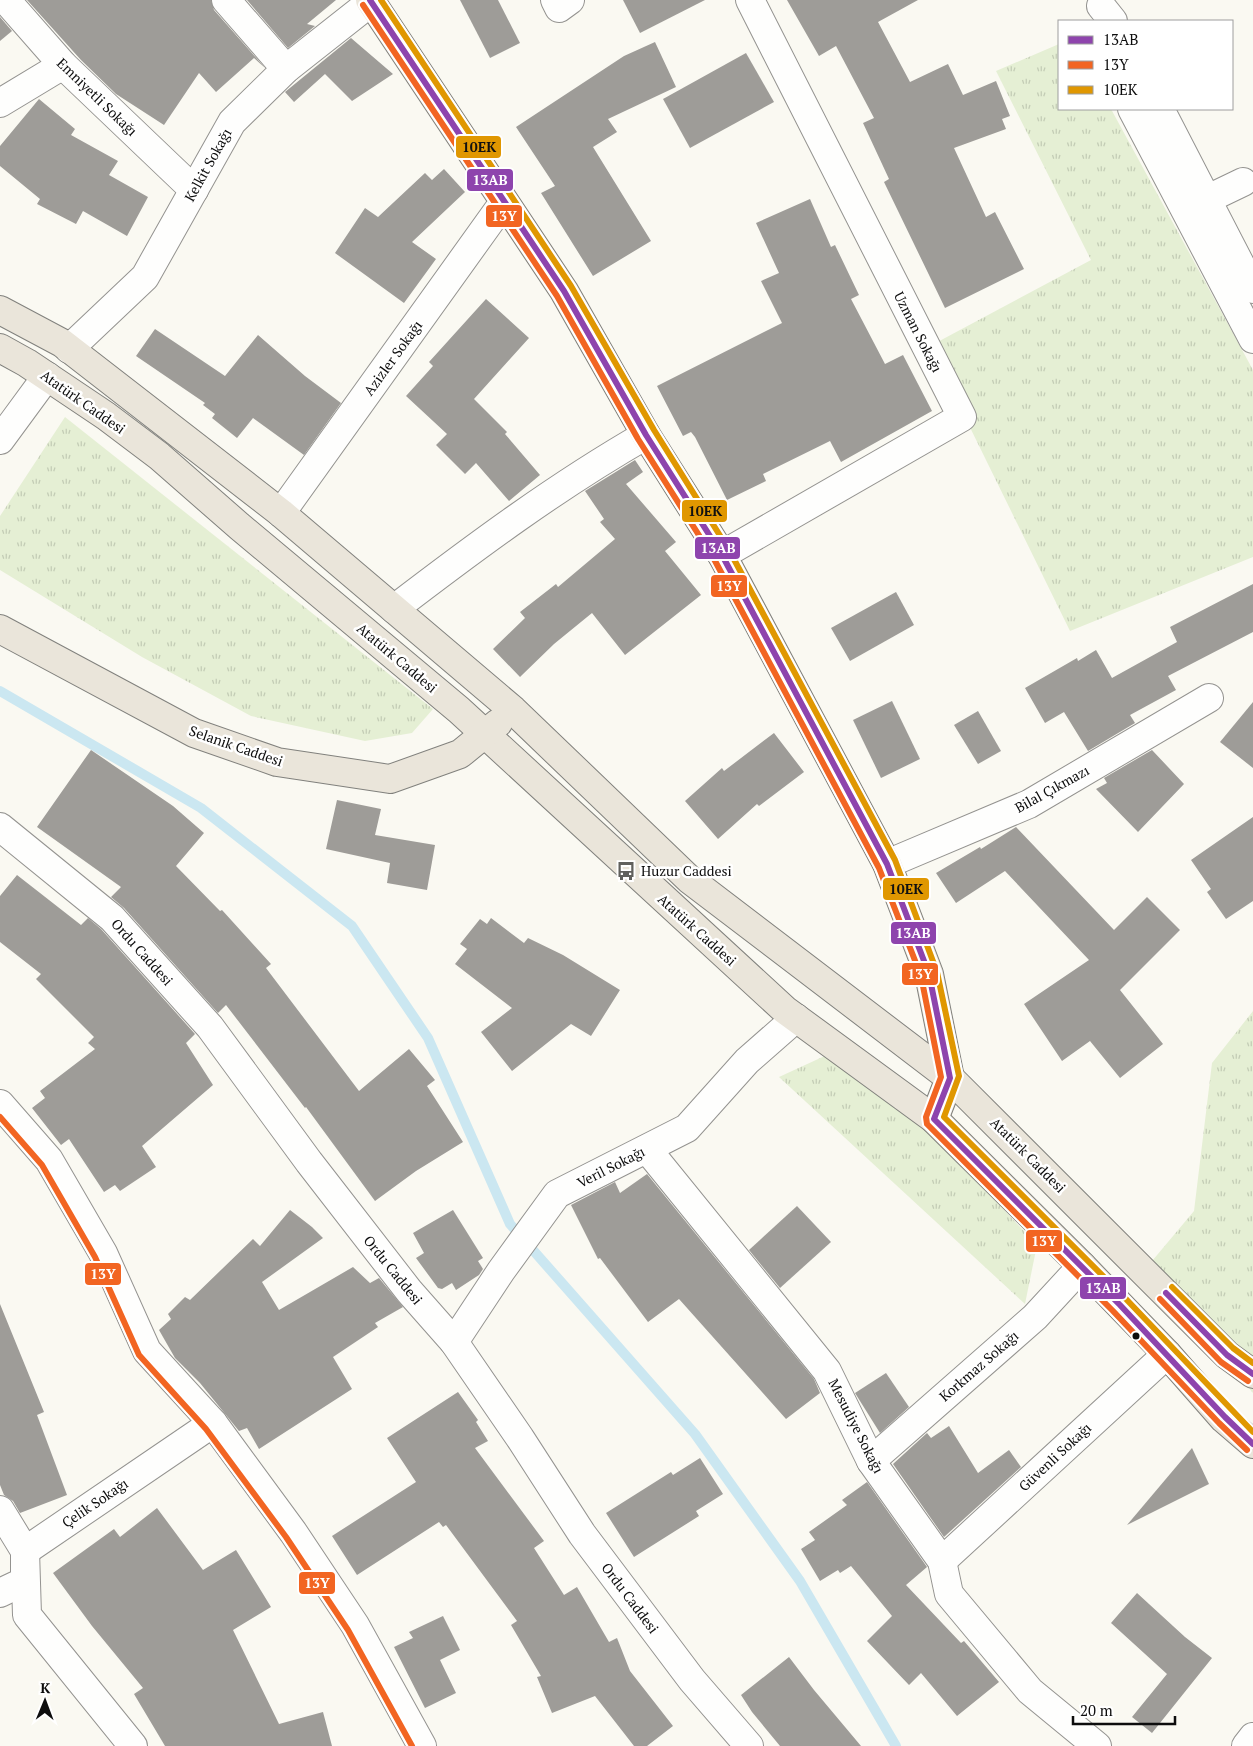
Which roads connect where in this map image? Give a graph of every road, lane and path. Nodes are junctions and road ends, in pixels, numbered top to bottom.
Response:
1 (6, 0) edge
2 (226, 0) edge
3 (750, 0) edge
4 (370, 1) edge
5 (1101, 20) edge
6 (1111, 20) edge
7 (63, 65) junction
8 (286, 69) junction
9 (0, 103) edge
10 (1133, 110) edge
11 (1160, 110) edge
12 (1243, 182) dead end
13 (194, 190) junction
14 (504, 202) junction
15 (1196, 205) junction
16 (1253, 289) edge
17 (0, 310) edge
18 (1253, 339) edge
19 (0, 348) edge
20 (70, 349) junction
21 (47, 376) junction
22 (646, 435) junction
23 (0, 440) edge
24 (281, 513) junction
25 (722, 555) junction
26 (394, 609) junction
27 (0, 629) edge
28 (1209, 698) dead end
29 (513, 710) junction
30 (485, 734) junction
31 (0, 827) edge
32 (887, 864) junction
33 (796, 1018) junction
34 (950, 1078) junction
35 (0, 1104) edge
36 (934, 1119) junction
37 (647, 1149) junction
38 (1082, 1266) junction
39 (454, 1342) junction
40 (1167, 1354) junction
41 (1253, 1374) edge
42 (213, 1423) junction
43 (1253, 1444) edge
44 (871, 1461) junction
45 (0, 1510) edge
46 (25, 1551) junction
47 (942, 1561) junction
48 (0, 1593) edge
49 (1253, 1737) edge
50 (133, 1746) edge
51 (422, 1746) edge
52 (749, 1746) edge
53 (1097, 1746) edge
54 (1246, 1746) edge

1 - 7 street, Emniyetli Sokağı
2 - 8 street
3 - 25 street, Uzman Sokağı
4 - 8 street, Kelkit Sokağı
4 - 14 main road
5 - 6 street
7 - 9 street
7 - 13 street, Emniyetli Sokağı
8 - 13 street, Kelkit Sokağı
10 - 15 street
11 - 15 street
12 - 15 street
13 - 20 street, Kelkit Sokağı
14 - 22 main road
14 - 24 street, Azizler Sokağı
15 - 16 street
15 - 18 street
17 - 20 main road, Atatürk Caddesi
19 - 21 main road, Atatürk Caddesi
20 - 21 main road
20 - 24 main road, Atatürk Caddesi
21 - 23 street
21 - 30 main road, Atatürk Caddesi
22 - 25 main road
22 - 26 street
24 - 26 main road, Atatürk Caddesi
25 - 32 main road
26 - 29 main road, Atatürk Caddesi
27 - 30 main road, Selanik Caddesi
28 - 32 street, Bilal Çıkmazı
29 - 30 main road, Selanik Caddesi
29 - 34 main road, Atatürk Caddesi
30 - 33 main road, Atatürk Caddesi
31 - 39 street, Ordu Caddesi
32 - 34 main road
33 - 36 main road, Atatürk Caddesi
33 - 37 street, Veril Sokağı
34 - 36 main road
34 - 41 main road, Atatürk Caddesi
35 - 42 street
36 - 38 main road, Atatürk Caddesi
37 - 39 street, Veril Sokağı
37 - 44 street, Mesudiye Sokağı
38 - 40 main road, Atatürk Caddesi
38 - 44 street, Korkmaz Sokağı
39 - 52 street, Ordu Caddesi
40 - 43 main road, Atatürk Caddesi
40 - 47 street, Güvenli Sokağı
42 - 46 street, Çelik Sokağı
42 - 51 street
44 - 47 street, Mesudiye Sokağı
45 - 46 street
46 - 48 street
46 - 50 street
47 - 53 street, Mesudiye Sokağı
49 - 54 street

